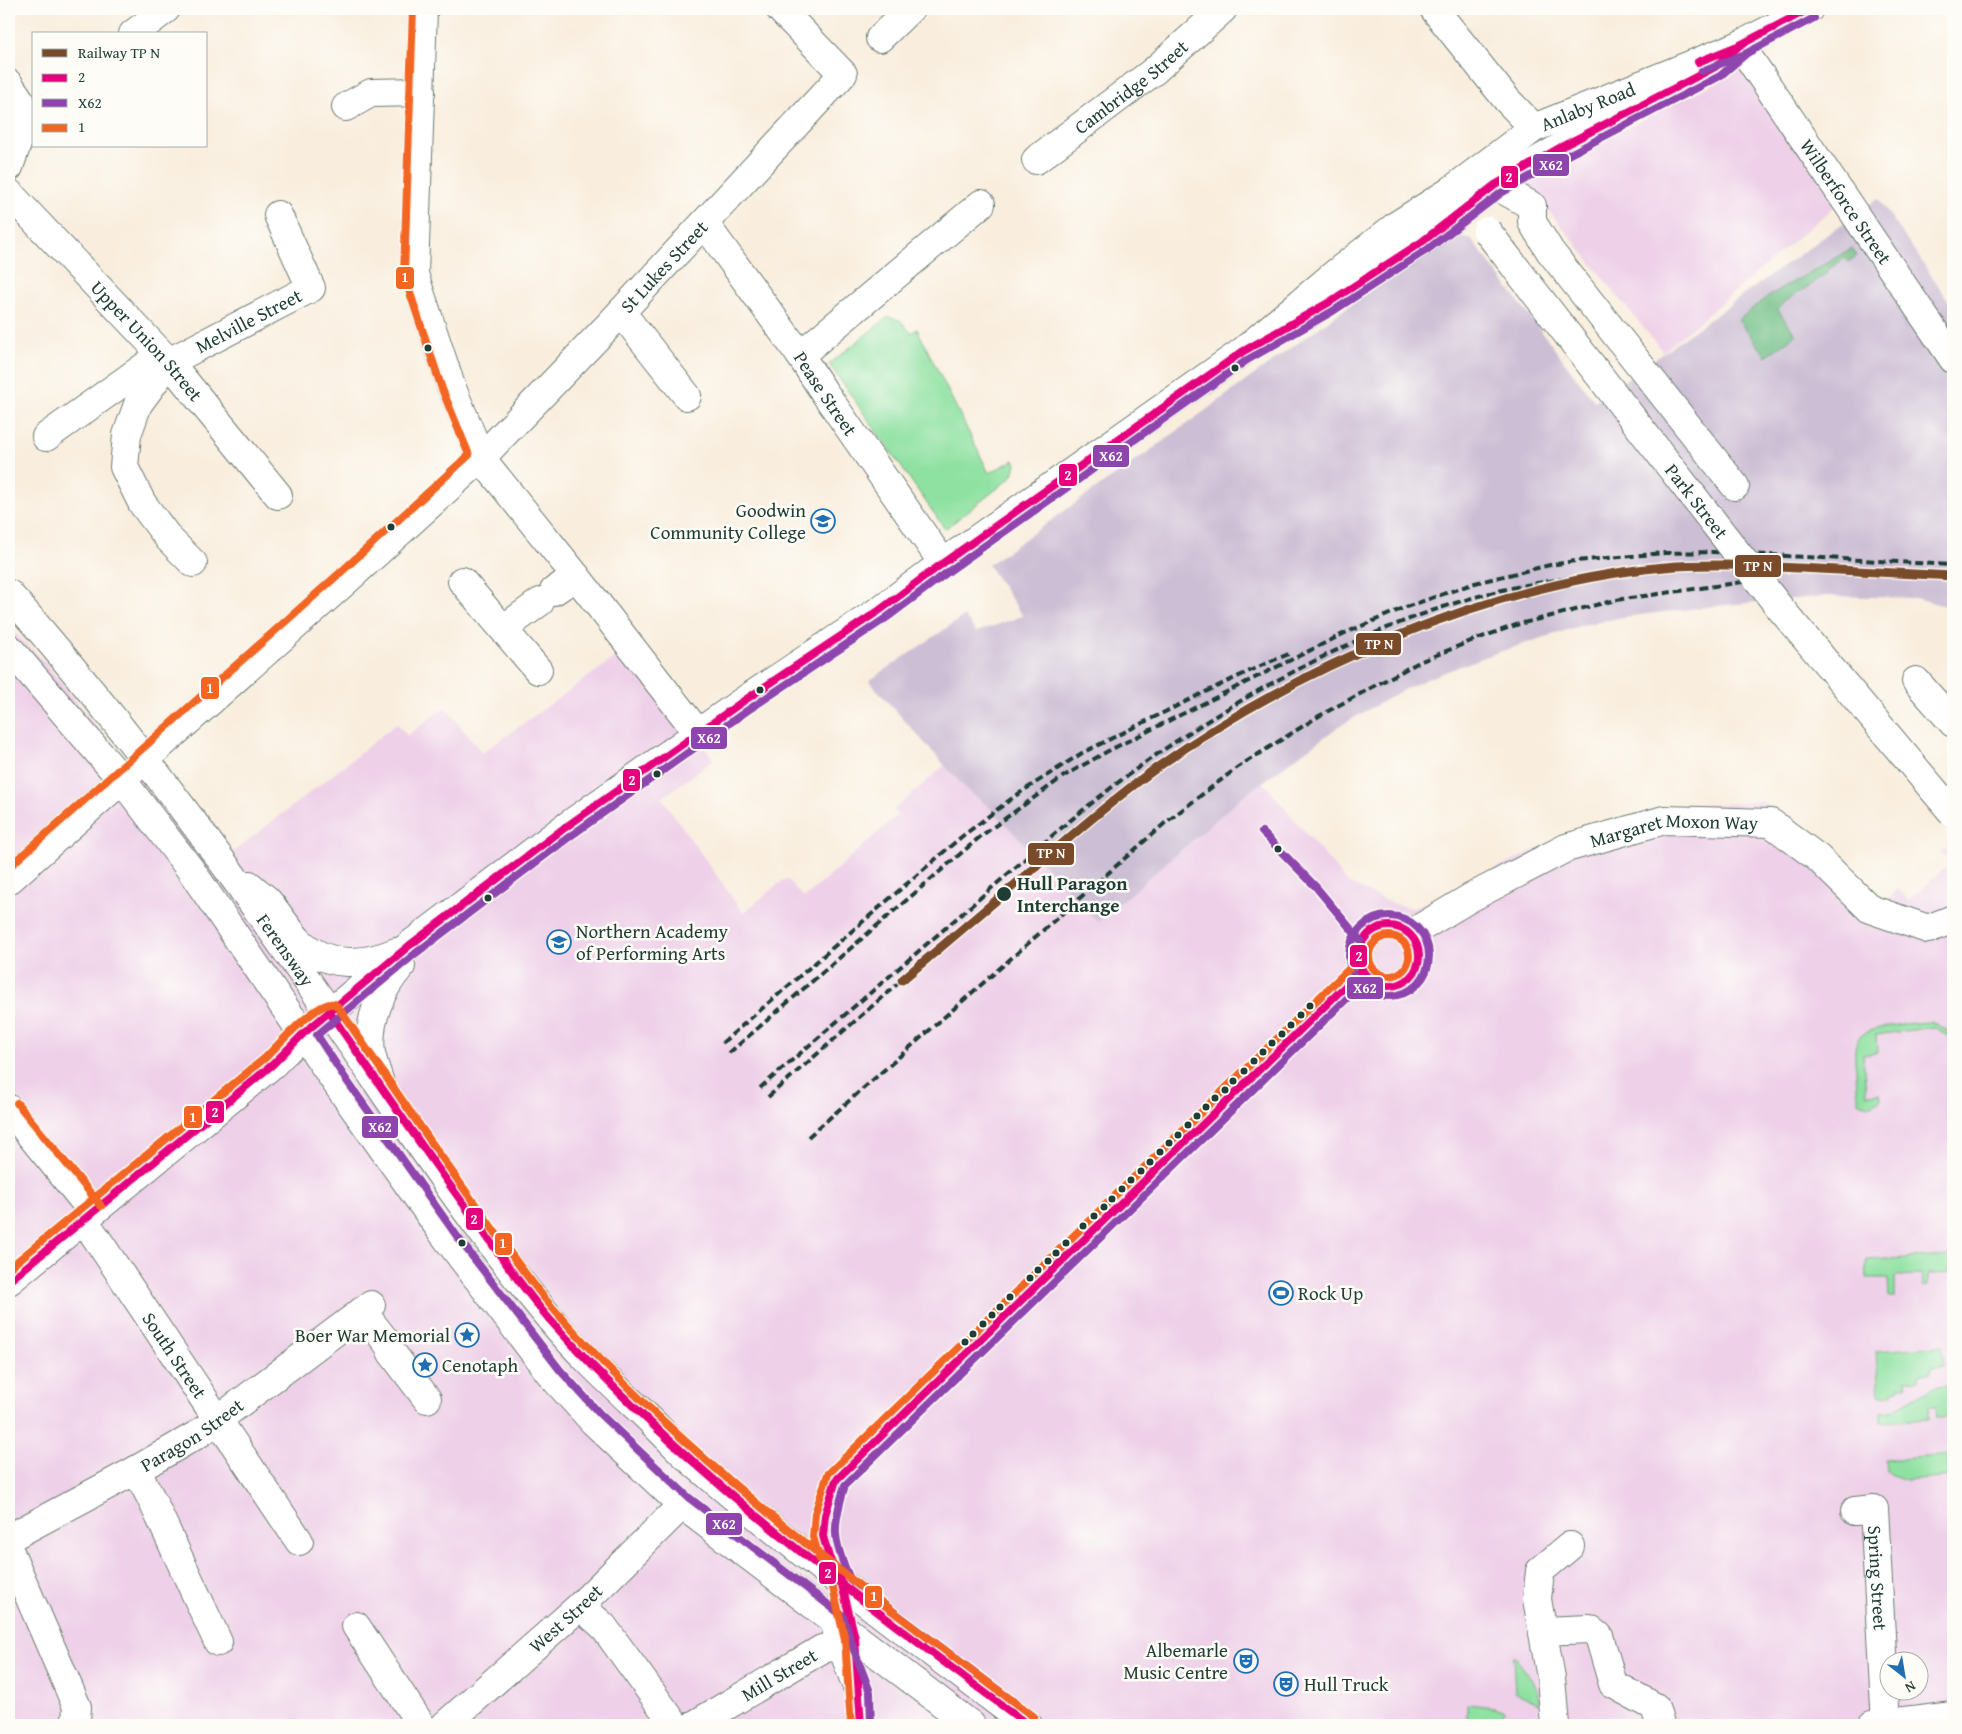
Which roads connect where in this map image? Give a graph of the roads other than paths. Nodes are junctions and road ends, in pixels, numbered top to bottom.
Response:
1 (166, 9) edge
2 (423, 9) edge
3 (780, 9) edge
4 (910, 9) edge
5 (1223, 9) edge
6 (1434, 9) edge
7 (1809, 9) edge
8 (135, 32) edge
9 (880, 38) dead end
10 (1740, 45) junction
11 (9, 84) edge
12 (421, 92) junction
13 (346, 107) dead end
14 (31, 110) edge
15 (1534, 128) junction
16 (1036, 160) dead end
17 (9, 167) edge
18 (1495, 185) junction
19 (9, 193) edge
20 (1458, 199) junction
21 (981, 204) dead end
22 (278, 215) dead end
23 (705, 224) junction
24 (621, 312) junction
25 (800, 355) junction
26 (165, 358) junction
27 (1953, 359) edge
28 (687, 396) dead end
29 (46, 437) dead end
30 (481, 458) junction
31 (1735, 486) dead end
32 (278, 495) dead end
33 (193, 563) dead end
34 (943, 563) junction
35 (576, 576) junction
36 (462, 580) dead end
37 (9, 594) edge
38 (503, 629) junction
39 (9, 648) edge
40 (538, 670) dead end
41 (1916, 681) dead end
42 (1953, 723) edge
43 (698, 732) junction
44 (146, 760) junction
45 (122, 780) junction
46 (1953, 813) edge
47 (223, 863) junction
48 (9, 880) edge
49 (1953, 919) edge
50 (443, 920) junction
51 (1410, 934) dead end
52 (410, 946) junction
53 (330, 1013) junction
54 (304, 1033) junction
55 (382, 1089) junction
56 (9, 1109) edge
57 (89, 1216) junction
58 (9, 1281) edge
59 (427, 1399) dead end
60 (217, 1420) junction
61 (136, 1470) junction
62 (682, 1505) junction
63 (1855, 1511) dead end
64 (9, 1538) edge
65 (299, 1541) dead end
66 (1570, 1546) dead end
67 (9, 1550) edge
68 (580, 1606) junction
69 (356, 1626) dead end
70 (1543, 1631) junction
71 (838, 1634) junction
72 (218, 1642) dead end
73 (1953, 1715) edge
74 (1881, 1724) edge
75 (78, 1725) edge
76 (421, 1725) edge
77 (445, 1725) edge
78 (675, 1725) edge
79 (694, 1725) edge
80 (861, 1725) edge
81 (970, 1725) edge
82 (1028, 1725) edge
83 (1555, 1725) edge
84 (1660, 1725) edge

1 - 8 main road
2 - 12 main road
3 - 23 main road, St Lukes Street
4 - 9 main road
5 - 16 main road, Cambridge Street
6 - 15 main road
7 - 10 main road, Anlaby Road
10 - 15 main road, Anlaby Road
10 - 18 main road, Anlaby Road
10 - 27 main road, Wilberforce Street
11 - 14 main road
12 - 13 main road
12 - 30 main road
14 - 17 main road
15 - 20 main road, Anlaby Road
18 - 20 main road, Anlaby Road
18 - 31 main road
19 - 26 main road, Upper Union Street
20 - 34 main road, Anlaby Road
20 - 46 main road, Park Street, bridge
21 - 25 main road
22 - 26 main road, Melville Street
23 - 24 main road, St Lukes Street
23 - 25 main road, Pease Street
24 - 28 main road
24 - 30 main road, St Lukes Street
25 - 34 main road, Pease Street
26 - 29 main road
26 - 32 main road, Upper Union Street
26 - 33 main road
30 - 35 main road
30 - 44 main road, St Lukes Street
34 - 43 main road, Anlaby Road
35 - 38 main road
35 - 43 main road
36 - 38 main road
37 - 44 main road, Ferensway
38 - 40 main road
39 - 45 main road, Ferensway
41 - 42 main road
43 - 50 main road, Anlaby Road
44 - 45 main road, St Lukes Street
44 - 47 main road, Ferensway
45 - 48 main road, St Lukes Street
45 - 54 main road, Ferensway
47 - 52 main road
47 - 53 main road, Ferensway
49 - 51 main road, Margaret Moxon Way
50 - 52 main road, Anlaby Road
50 - 55 main road
52 - 53 main road, Anlaby Road
53 - 54 main road, Anlaby Road
53 - 55 main road, Ferensway
54 - 57 main road, Anlaby Road
54 - 62 main road, Ferensway
55 - 82 main road, Ferensway
56 - 57 main road, South Street
57 - 58 main road, Anlaby Road
57 - 60 main road, South Street
59 - 60 main road, Paragon Street
60 - 61 main road, Paragon Street
60 - 65 main road, South Street
61 - 64 main road, Paragon Street
61 - 72 main road
62 - 68 main road, West Street
62 - 71 main road, Ferensway
63 - 74 main road, Spring Street
66 - 70 main road
67 - 75 main road
68 - 77 main road, West Street
68 - 78 main road
69 - 76 main road
70 - 83 main road
70 - 84 main road
71 - 79 main road, Mill Street
71 - 80 main road
71 - 81 main road, Ferensway
73 - 74 main road

